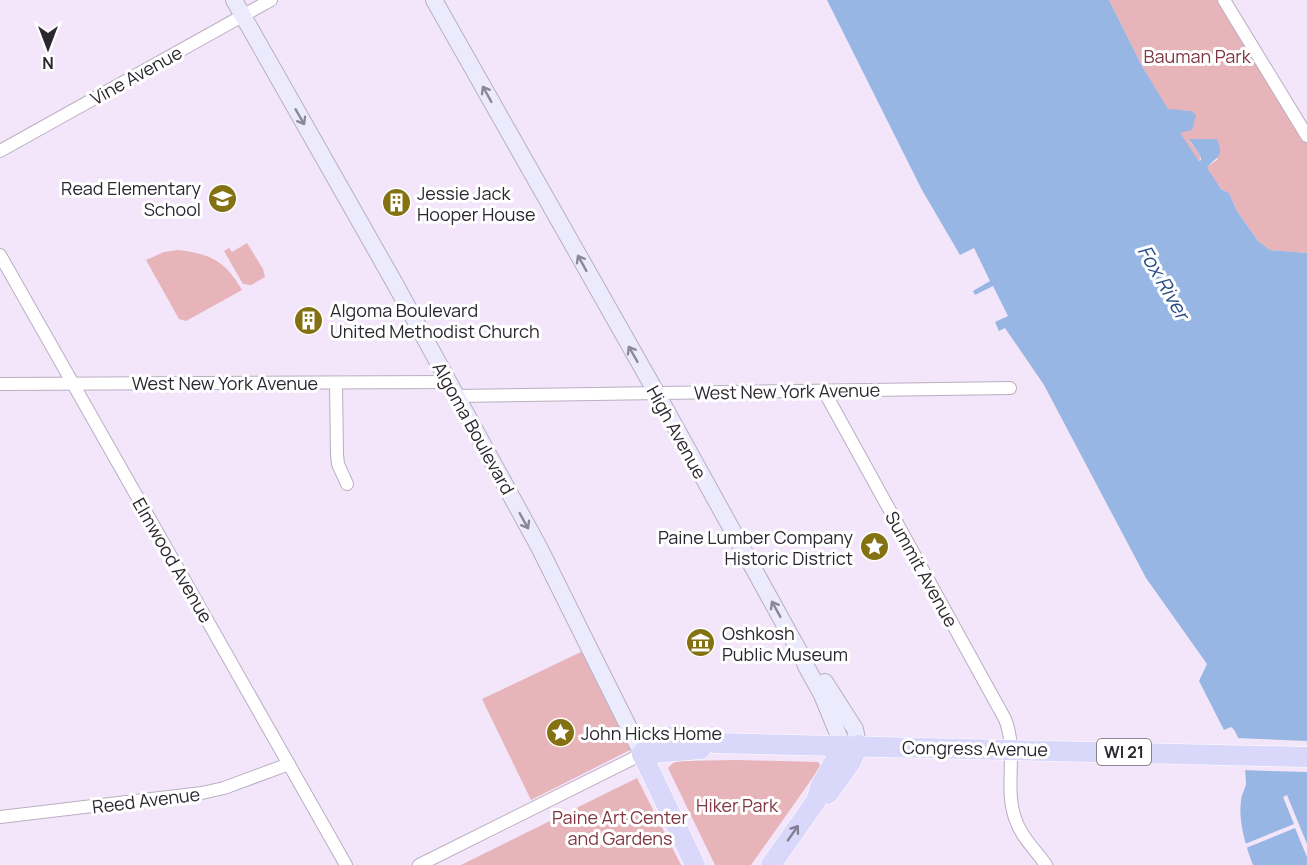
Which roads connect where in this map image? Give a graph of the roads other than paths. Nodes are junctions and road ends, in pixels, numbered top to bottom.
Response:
1 (234, 0) edge
2 (272, 0) edge
3 (434, 0) edge
4 (1224, 0) edge
5 (243, 16) junction
6 (1303, 122) edge
7 (1307, 136) edge
8 (0, 151) edge
9 (0, 255) edge
10 (72, 383) junction
11 (336, 383) junction
12 (0, 384) edge
13 (1010, 388) dead end
14 (453, 389) junction
15 (824, 391) junction
16 (656, 392) junction
17 (347, 484) dead end
18 (851, 746) junction
19 (1012, 749) junction
20 (642, 753) junction
21 (1307, 757) edge
22 (289, 764) junction
23 (0, 817) edge
24 (346, 865) edge
25 (419, 865) edge
26 (695, 865) edge
27 (771, 865) edge
28 (1046, 865) edge

1 - 5 main road, Algoma Boulevard
2 - 5 street, Vine Avenue
16 -> 3 main road, High Avenue
4 - 6 street
5 - 8 street, Vine Avenue
5 -> 14 main road, Algoma Boulevard
6 - 7 street
9 - 10 street, Elmwood Avenue
10 - 11 street, West New York Avenue
10 - 12 street, West New York Avenue
10 - 22 street, Elmwood Avenue
11 - 14 street, West New York Avenue
11 - 17 street
13 - 15 street, West New York Avenue
14 - 16 street, West New York Avenue
14 -> 20 main road, Algoma Boulevard
15 - 16 street, West New York Avenue
15 - 19 street, Summit Avenue
18 -> 16 main road, High Avenue
18 - 19 main road, Congress Avenue / WI 21
18 - 20 main road, Congress Avenue / WI 21
27 -> 18 main road
19 - 21 main road, Congress Avenue / WI 21
19 - 28 street, Summit Avenue
20 - 25 street, Congress Avenue
20 - 26 main road, Algoma Boulevard
22 - 23 street, Reed Avenue
22 - 24 street, Elmwood Avenue

